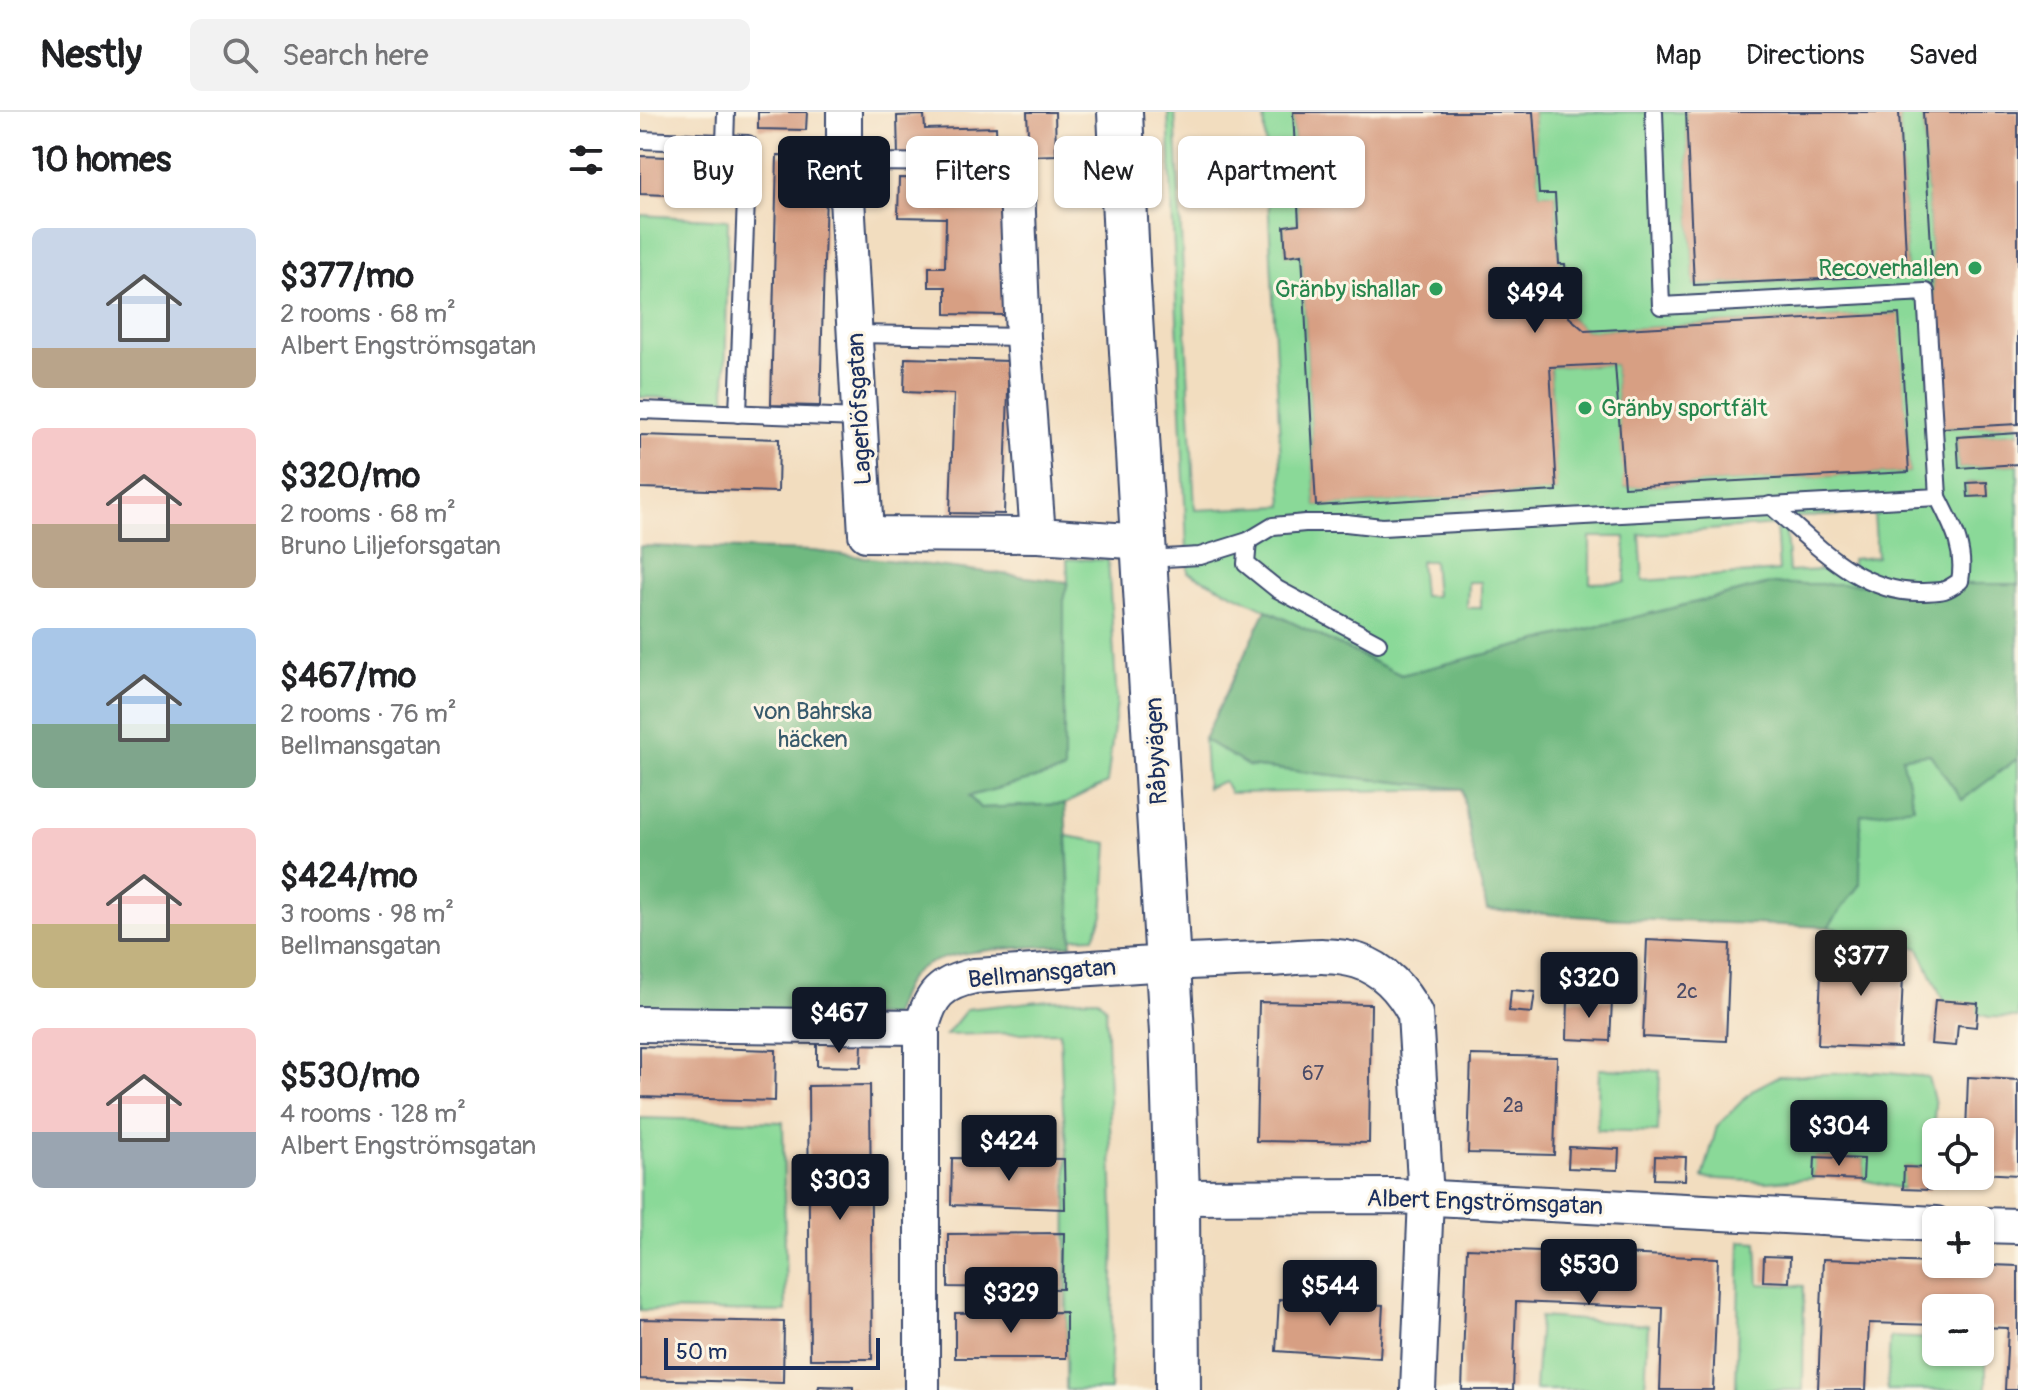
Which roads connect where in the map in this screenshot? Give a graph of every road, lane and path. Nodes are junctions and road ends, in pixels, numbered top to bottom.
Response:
1 (726, 112) edge
2 (844, 112) edge
3 (1120, 112) edge
4 (1654, 112) edge
5 (725, 136) edge
6 (844, 136) edge
7 (640, 140) edge
8 (664, 141) edge
9 (746, 208) edge
10 (848, 208) edge
11 (1018, 208) edge
12 (855, 334) junction
13 (1023, 337) junction
14 (640, 410) edge
15 (738, 414) junction
16 (859, 418) junction
17 (1938, 497) junction
18 (1770, 505) junction
19 (1038, 535) junction
20 (1248, 541) junction
21 (1145, 550) junction
22 (1378, 643) dead end
23 (1168, 963) junction
24 (640, 1024) edge
25 (922, 1027) junction
26 (1177, 1197) junction
27 (1426, 1198) junction
28 (1922, 1223) edge
29 (1994, 1225) edge
30 (2018, 1226) edge
31 (922, 1390) edge
32 (1178, 1390) edge
33 (1418, 1390) edge

1 - 5 lane
2 - 6 street, Lagerlöfsgatan
3 - 21 main road, Råbyvägen
4 - 17 lane
7 - 8 lane
9 - 15 lane
10 - 12 street, Lagerlöfsgatan
11 - 13 street
12 - 13 lane
12 - 16 street, Lagerlöfsgatan
13 - 19 street
14 - 15 lane
15 - 16 lane
16 - 19 street, Lagerlöfsgatan
17 - 18 lane
17 - 18 lane
18 - 20 lane
19 - 21 street, Lagerlöfsgatan
20 - 21 lane
20 - 22 lane
21 - 23 main road, Råbyvägen
23 - 25 street, Bellmansgatan
23 - 26 main road, Råbyvägen
23 - 27 street, Bellmansgatan
24 - 25 street
25 - 31 street, Bellmansgatan
26 - 27 street, Albert Engströmsgatan
26 - 32 main road, Råbyvägen
27 - 28 street, Albert Engströmsgatan
27 - 33 street, Bellmansgatan
29 - 30 street

